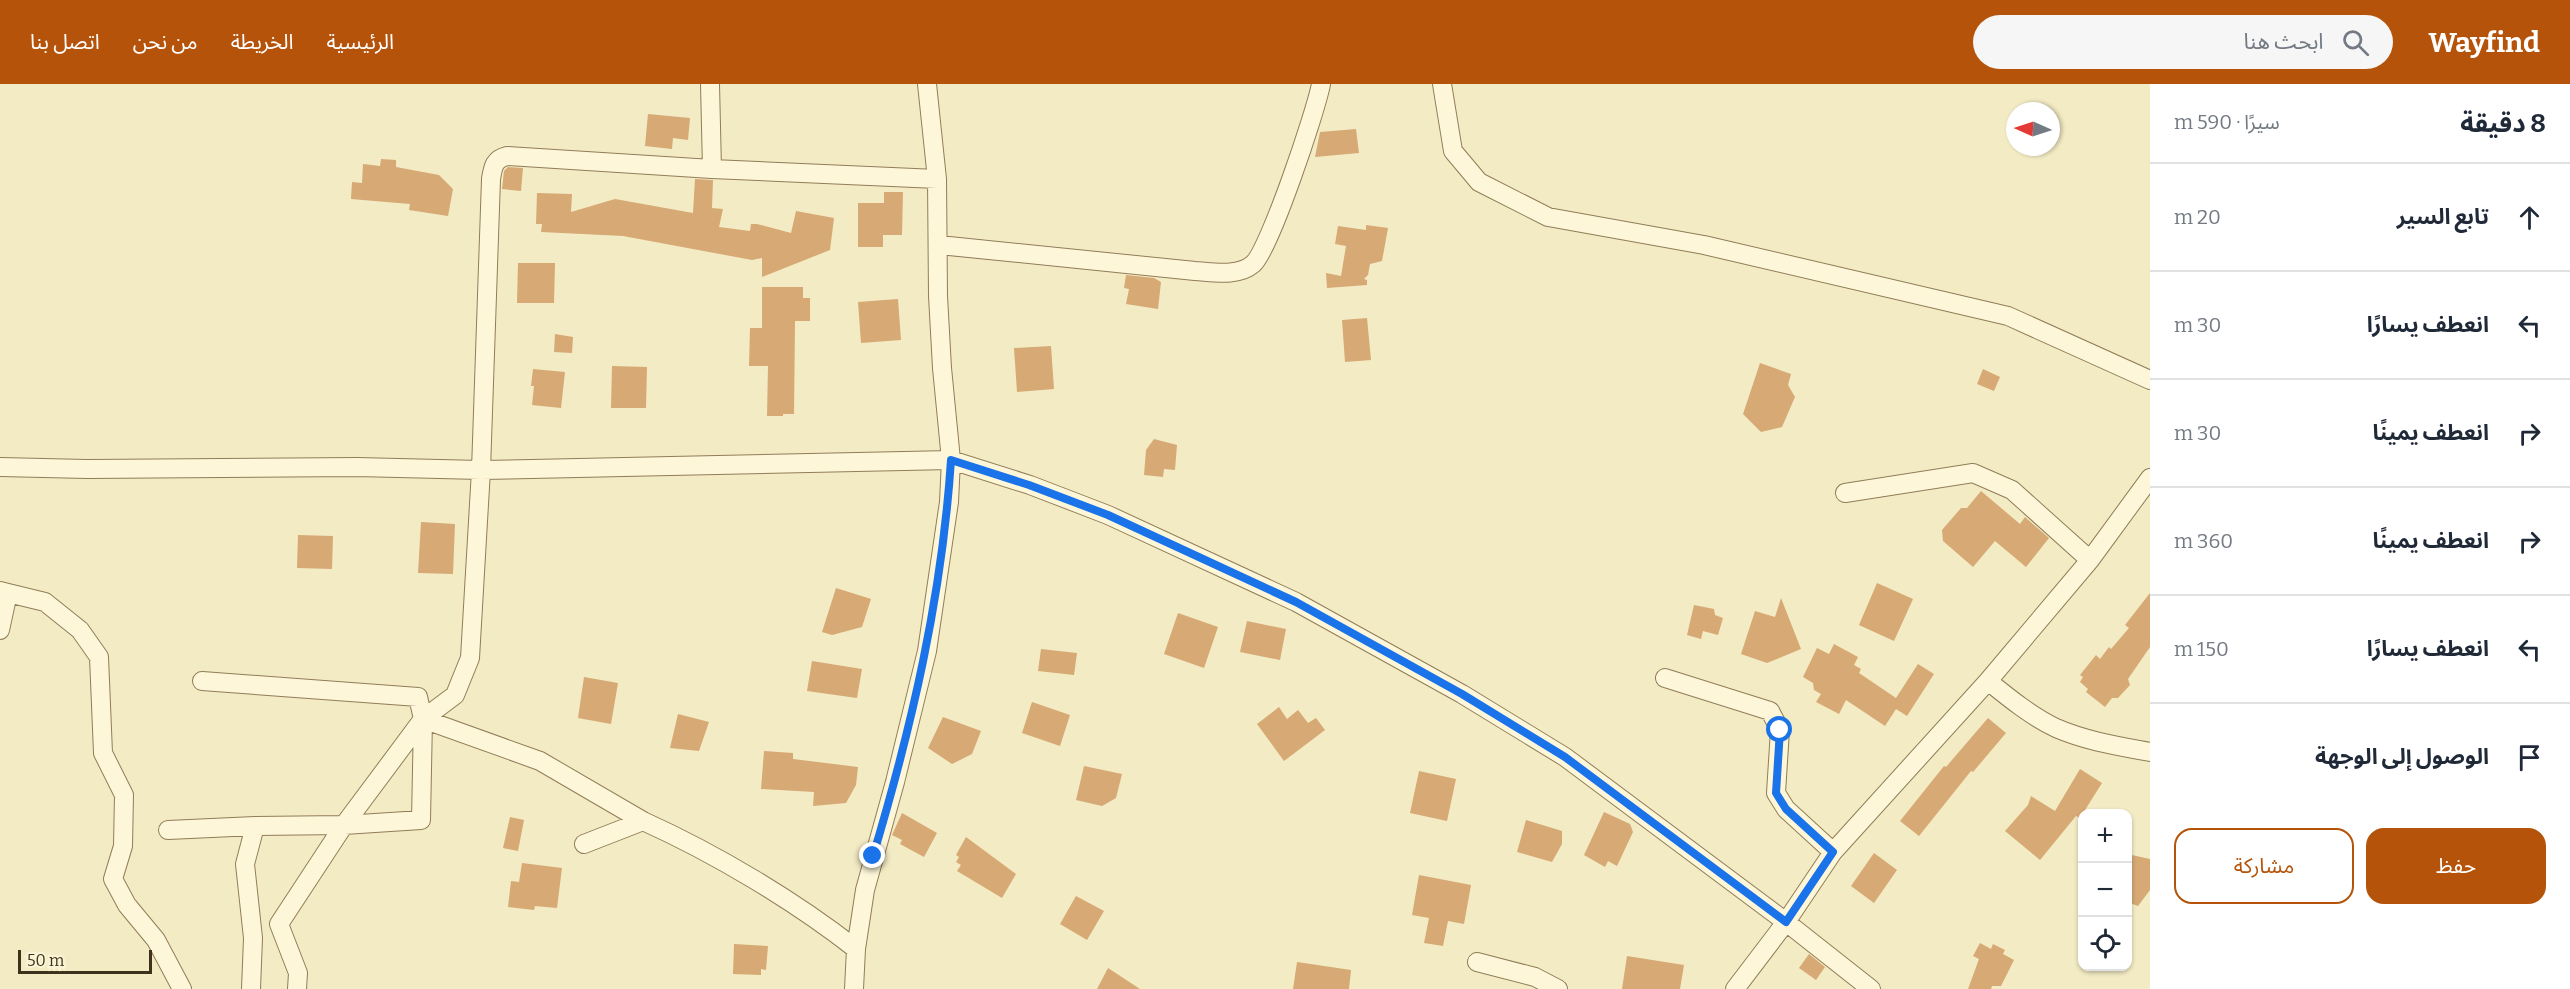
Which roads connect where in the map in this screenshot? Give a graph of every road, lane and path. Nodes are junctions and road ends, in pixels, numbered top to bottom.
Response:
1 (710, 84) edge
2 (927, 84) edge
3 (1321, 84) edge
4 (1442, 84) edge
5 (711, 170) junction
6 (937, 179) junction
7 (939, 245) junction
8 (2150, 380) edge
9 (951, 460) junction
10 (0, 467) edge
11 (481, 470) junction
12 (2150, 478) edge
13 (1845, 493) dead end
14 (2090, 560) junction
15 (4, 592) edge
16 (0, 630) edge
17 (1665, 678) dead end
18 (202, 681) dead end
19 (1988, 681) junction
20 (423, 719) junction
21 (2150, 752) edge
22 (643, 821) junction
23 (344, 825) junction
24 (255, 826) junction
25 (168, 831) dead end
26 (584, 844) dead end
27 (1833, 852) junction
28 (1786, 922) junction
29 (856, 949) junction
30 (1476, 962) dead end
31 (297, 981) edge
32 (182, 989) edge
33 (251, 989) edge
34 (308, 989) edge
35 (854, 989) edge
36 (1558, 989) edge
37 (1736, 989) edge
38 (1871, 989) edge

1 - 5 street
2 - 6 street
3 - 7 street
4 - 8 street
5 - 6 street
5 - 11 street
6 - 7 street
7 - 9 street
9 - 11 street
9 - 28 street
9 - 29 street
10 - 11 street
11 - 20 street
12 - 14 street
13 - 14 street
14 - 19 street
15 - 16 street
15 - 32 street
17 - 27 street
18 - 20 street
19 - 21 street
19 - 27 street
20 - 22 street
20 - 23 street
20 - 23 street
22 - 26 street
22 - 29 street
23 - 24 street
23 - 31 street
24 - 25 street
24 - 33 street
27 - 28 street
28 - 37 street
28 - 38 street
29 - 35 street
30 - 36 street
31 - 34 street

